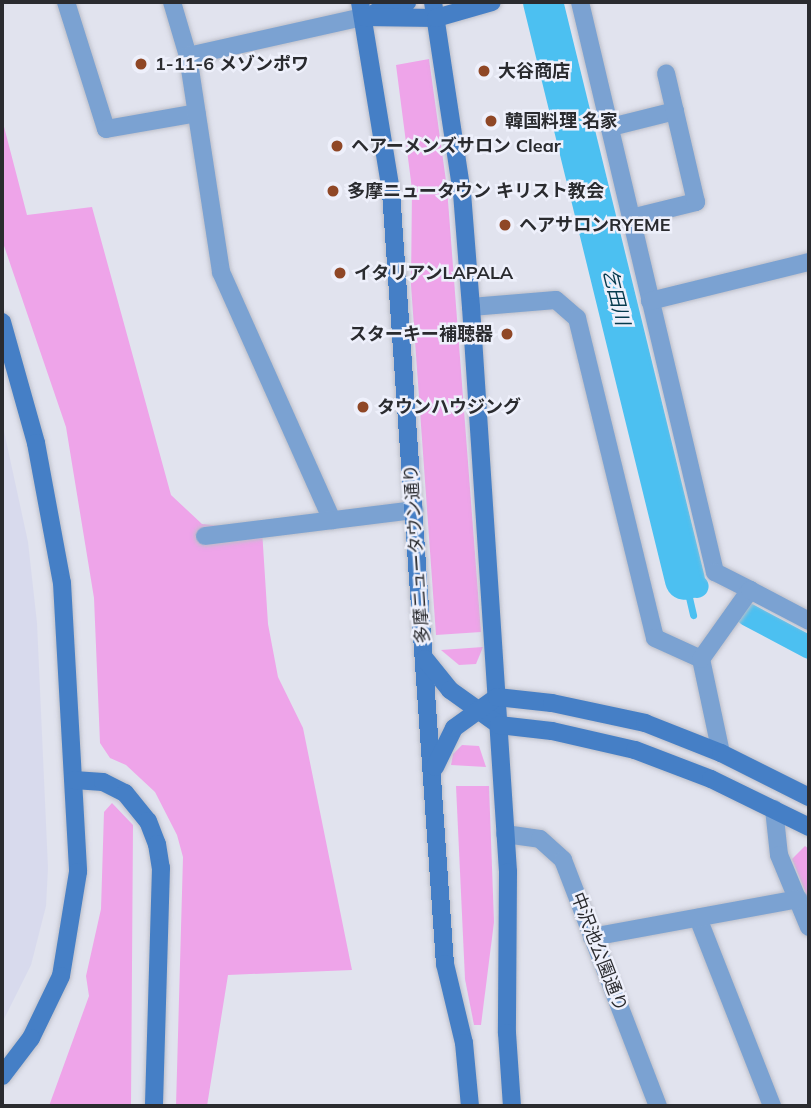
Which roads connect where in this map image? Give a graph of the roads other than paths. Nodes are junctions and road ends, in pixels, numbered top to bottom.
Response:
1 (66, 2) edge
2 (172, 2) edge
3 (407, 2) edge
4 (492, 2) edge
5 (580, 2) edge
6 (361, 9) edge
7 (435, 10) edge
8 (188, 56) junction
9 (666, 73) dead end
10 (675, 111) junction
11 (197, 113) junction
12 (611, 127) junction
13 (631, 218) junction
14 (809, 262) edge
15 (650, 301) junction
16 (471, 307) junction
17 (2, 322) edge
18 (414, 510) junction
19 (332, 520) junction
20 (205, 536) dead end
21 (750, 590) junction
22 (809, 621) edge
23 (425, 659) junction
24 (701, 659) junction
25 (497, 697) junction
26 (475, 710) junction
27 (499, 725) junction
28 (721, 753) junction
29 (433, 774) junction
30 (74, 780) junction
31 (809, 797) edge
32 (775, 809) junction
33 (809, 827) edge
34 (505, 834) junction
35 (799, 900) junction
36 (698, 918) junction
37 (809, 927) edge
38 (592, 937) junction
39 (2, 1076) edge
40 (154, 1106) edge
41 (470, 1106) edge
42 (512, 1106) edge
43 (658, 1106) edge
44 (772, 1106) edge

1 - 11 street
2 - 8 street
3 - 6 main road
4 - 7 main road
5 - 12 street
6 - 7 main road
6 - 8 street
6 - 18 main road, 多摩ニュータウン通り
7 - 16 main road
8 - 11 street
9 - 10 street
10 - 12 street
10 - 13 street
11 - 19 street
12 - 13 street
13 - 15 street
14 - 15 street
15 - 21 street
16 - 24 street
16 - 25 main road
17 - 30 main road
18 - 19 street
18 - 23 main road, 多摩ニュータウン通り
19 - 20 street
21 - 22 street
21 - 24 street
23 - 26 main road
23 - 29 main road, 多摩ニュータウン通り
24 - 28 street
25 - 26 main road
25 - 27 main road
25 - 28 main road
26 - 27 main road
26 - 29 main road
27 - 32 main road
27 - 34 main road
28 - 31 main road
29 - 41 main road, 多摩ニュータウン通り
30 - 39 main road
30 - 40 main road
32 - 33 main road
32 - 35 street
34 - 38 street, 中沢池公園通り
34 - 42 main road
35 - 36 street
35 - 37 street
36 - 38 street
36 - 44 street
38 - 43 street, 中沢池公園通り

